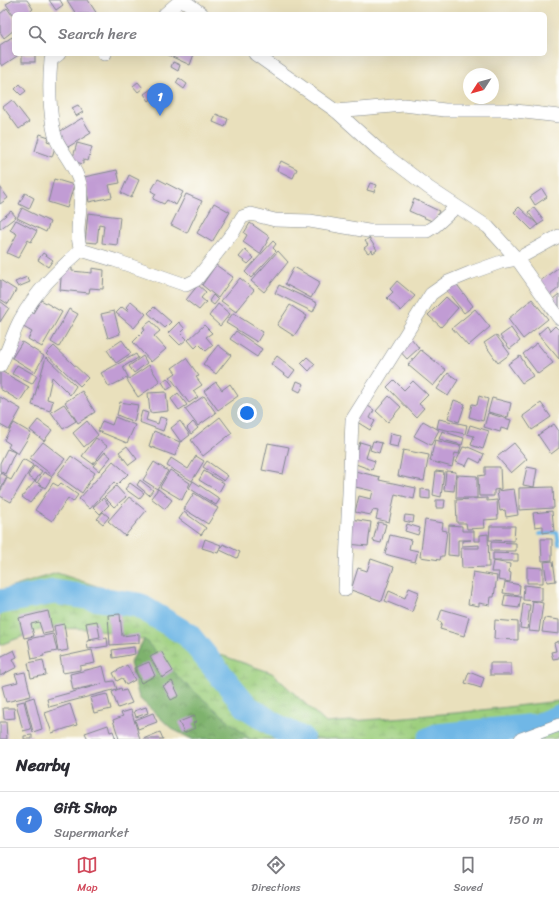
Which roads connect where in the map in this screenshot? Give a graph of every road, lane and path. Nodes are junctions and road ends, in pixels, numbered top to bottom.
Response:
1 (182, 0) edge
2 (167, 12) edge
3 (199, 12) edge
4 (57, 56) edge
5 (258, 56) edge
6 (336, 111) junction
7 (559, 116) edge
8 (456, 207) junction
9 (559, 236) edge
10 (81, 250) junction
11 (517, 259) junction
12 (559, 318) edge
13 (0, 366) edge
14 (345, 590) dead end
15 (559, 725) edge
16 (521, 739) edge

1 - 2 street
1 - 3 street
4 - 10 street
5 - 6 street
6 - 7 street
6 - 8 street
8 - 10 street
8 - 11 street
9 - 11 street
10 - 13 street
11 - 12 street
11 - 14 street
15 - 16 street

